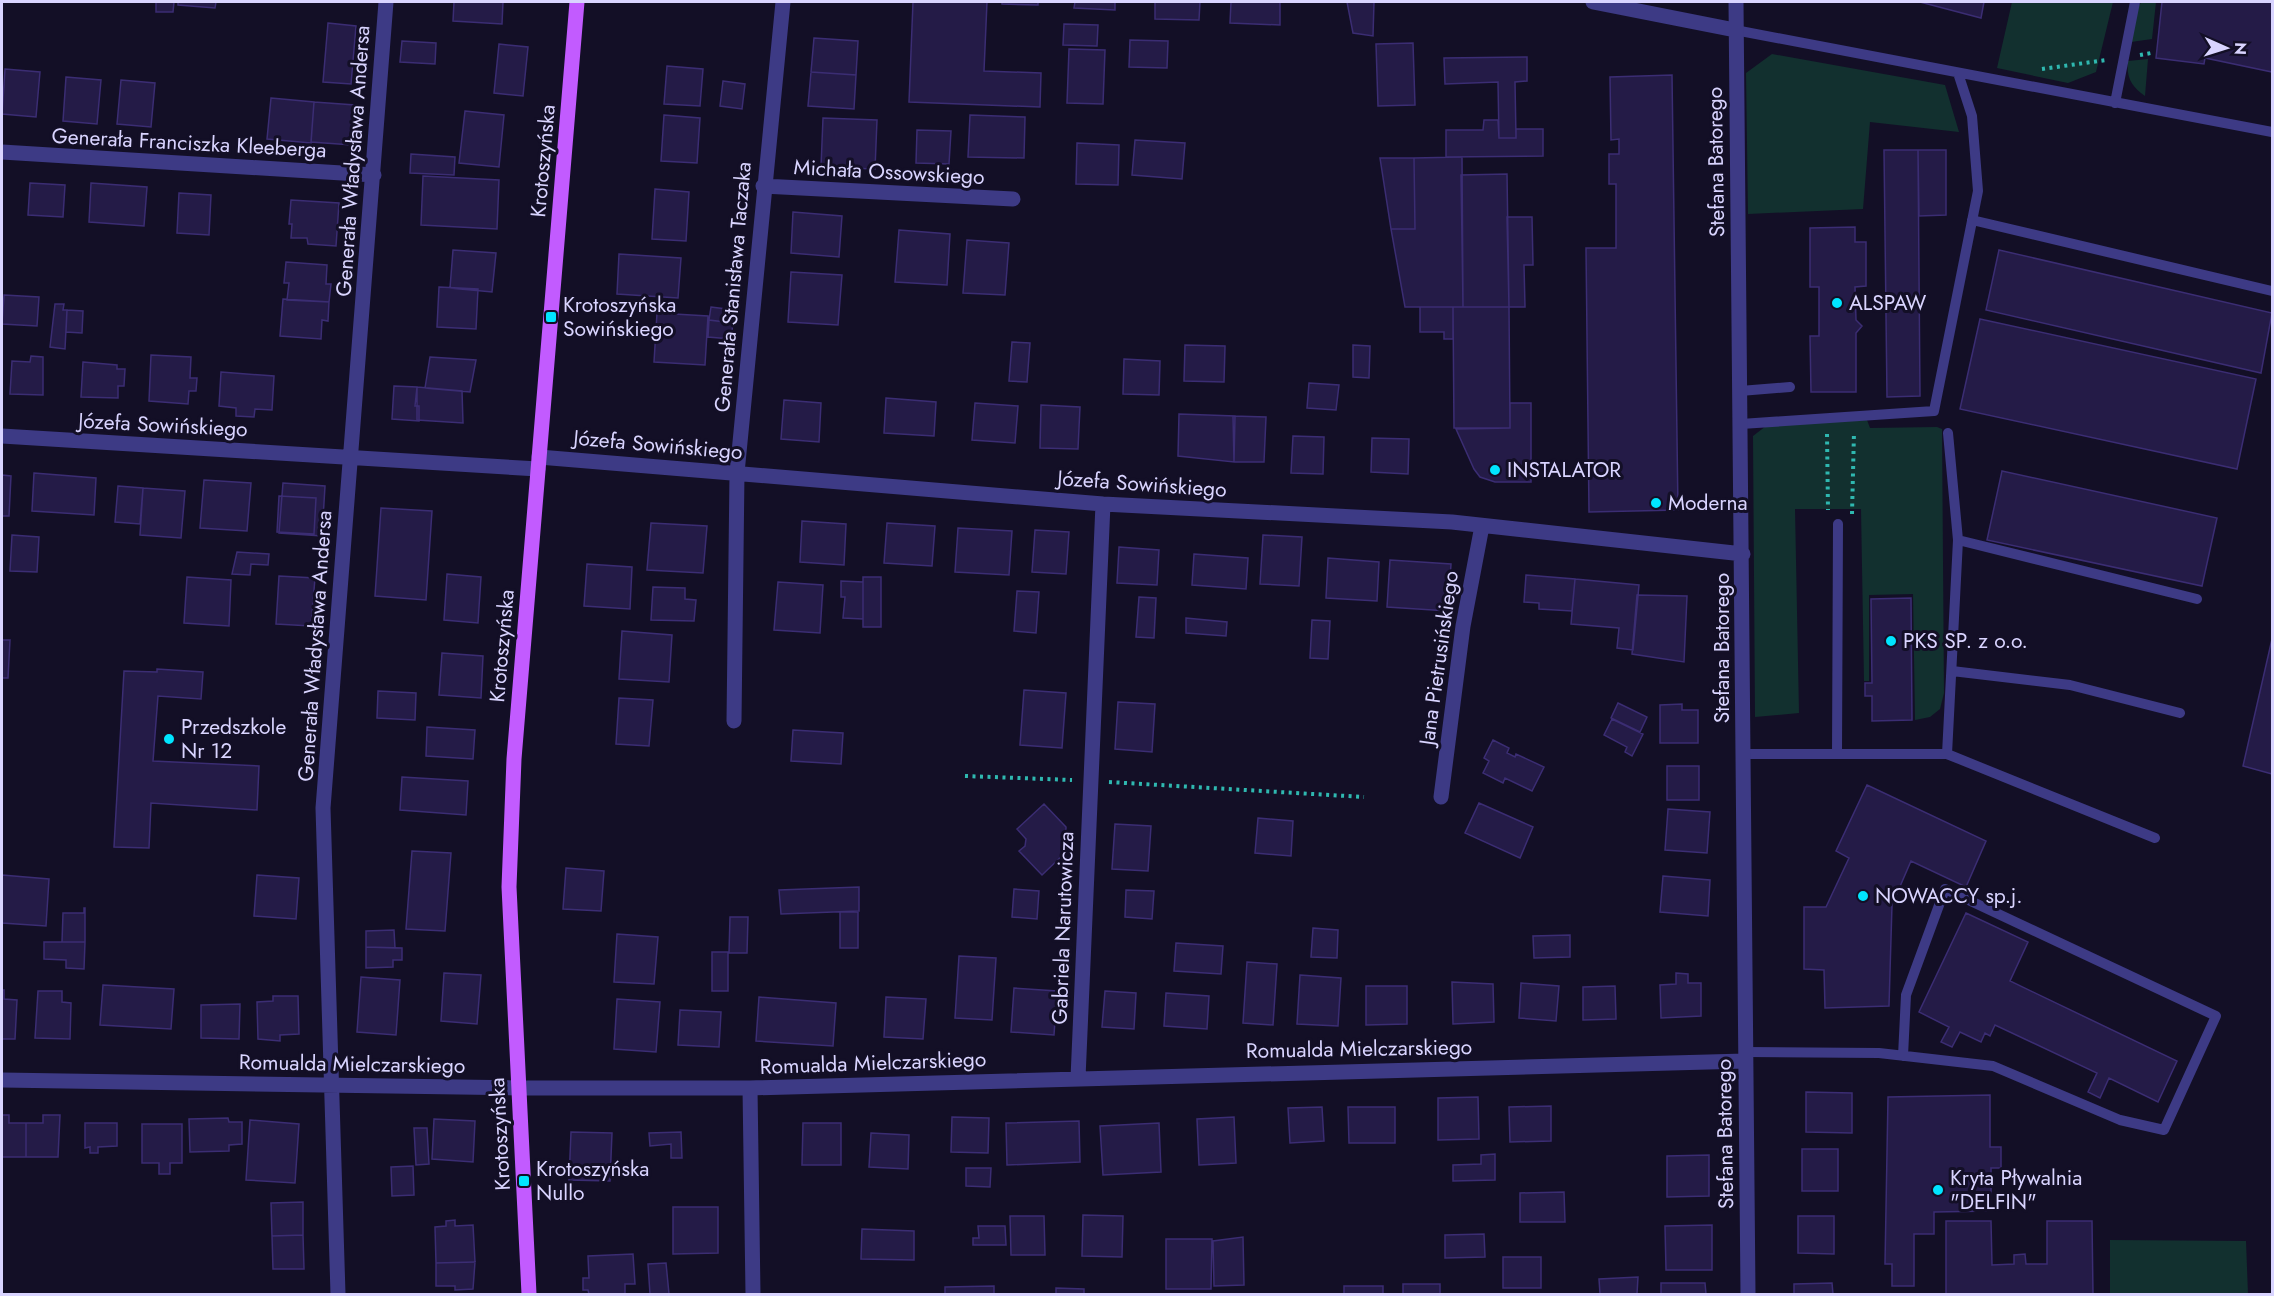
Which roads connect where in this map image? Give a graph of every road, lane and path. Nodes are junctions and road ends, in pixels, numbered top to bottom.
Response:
1 (386, 2) edge
2 (577, 2) edge
3 (783, 2) edge
4 (1593, 2) edge
5 (1736, 2) edge
6 (2135, 2) edge
7 (1735, 30) junction
8 (2151, 53) dead end
9 (2124, 57) junction
10 (1958, 73) junction
11 (2011, 83) junction
12 (2115, 103) junction
13 (2272, 132) edge
14 (2, 152) edge
15 (374, 175) junction
16 (763, 186) junction
17 (1013, 199) dead end
18 (1972, 220) junction
19 (2272, 291) edge
20 (1790, 387) dead end
21 (1740, 391) junction
22 (1854, 416) junction
23 (1827, 418) junction
24 (1741, 424) junction
25 (1948, 433) dead end
26 (2, 436) edge
27 (351, 456) junction
28 (539, 463) junction
29 (737, 473) junction
30 (1103, 504) junction
31 (1852, 520) dead end
32 (1833, 522) joint
33 (1482, 526) junction
34 (1958, 540) junction
35 (1743, 554) junction
36 (2197, 599) dead end
37 (1952, 671) junction
38 (2180, 713) dead end
39 (734, 721) dead end
40 (1837, 753) junction
41 (1743, 754) junction
42 (1947, 754) junction
43 (965, 776) dead end
44 (1090, 781) junction
45 (1364, 797) dead end
46 (1440, 797) dead end
47 (2155, 838) dead end
48 (1745, 1056) junction
49 (1903, 1056) junction
50 (1078, 1078) junction
51 (2, 1080) edge
52 (333, 1085) junction
53 (519, 1088) junction
54 (750, 1088) junction
55 (338, 1294) edge
56 (529, 1294) edge
57 (753, 1294) edge
58 (1748, 1294) edge

1 - 15 street, Generała Władysława Andersa
2 - 28 main road, Krotoszyńska
3 - 16 street, Generała Stanisława Taczaka
4 - 7 street
5 - 7 street, Stefana Batorego
6 - 9 lane
7 - 10 lane
7 - 21 street, Stefana Batorego
8 - 9 path
9 - 11 path
9 - 12 lane
10 - 11 lane
10 - 18 lane
11 - 12 lane
12 - 13 lane
14 - 15 street, Generała Franciszka Kleeberga
15 - 27 street, Generała Władysława Andersa
16 - 17 street, Michała Ossowskiego
16 - 29 street, Generała Stanisława Taczaka
18 - 19 lane
18 - 22 lane
20 - 21 lane
21 - 24 street, Stefana Batorego
22 - 23 lane
22 - 31 path
23 - 24 lane
23 - 32 path
24 - 35 street, Stefana Batorego
25 - 34 lane
26 - 27 street, Józefa Sowińskiego
27 - 28 street, Józefa Sowińskiego
27 - 52 street, Generała Władysława Andersa
28 - 29 street, Józefa Sowińskiego
28 - 53 main road, Krotoszyńska
29 - 30 street, Józefa Sowińskiego
29 - 39 street, Generała Stanisława Taczaka
30 - 33 street, Józefa Sowińskiego
30 - 44 street, Gabriela Narutowicza
32 - 40 lane
33 - 35 street, Józefa Sowińskiego
33 - 46 street, Jana Pietrusińskiego
34 - 36 lane
34 - 37 lane
35 - 41 street, Stefana Batorego
37 - 38 lane
37 - 42 lane
40 - 41 lane
40 - 42 lane
41 - 48 street, Stefana Batorego
42 - 47 lane
43 - 44 path
44 - 45 path
44 - 50 street, Gabriela Narutowicza
48 - 49 lane
48 - 50 street, Romualda Mielczarskiego
48 - 58 street, Stefana Batorego
49 - 49 lane
50 - 54 street, Romualda Mielczarskiego
51 - 52 street, Romualda Mielczarskiego
52 - 53 street, Romualda Mielczarskiego
52 - 55 street, Generała Władysława Andersa
53 - 54 street, Romualda Mielczarskiego
53 - 56 main road, Krotoszyńska
54 - 57 street

